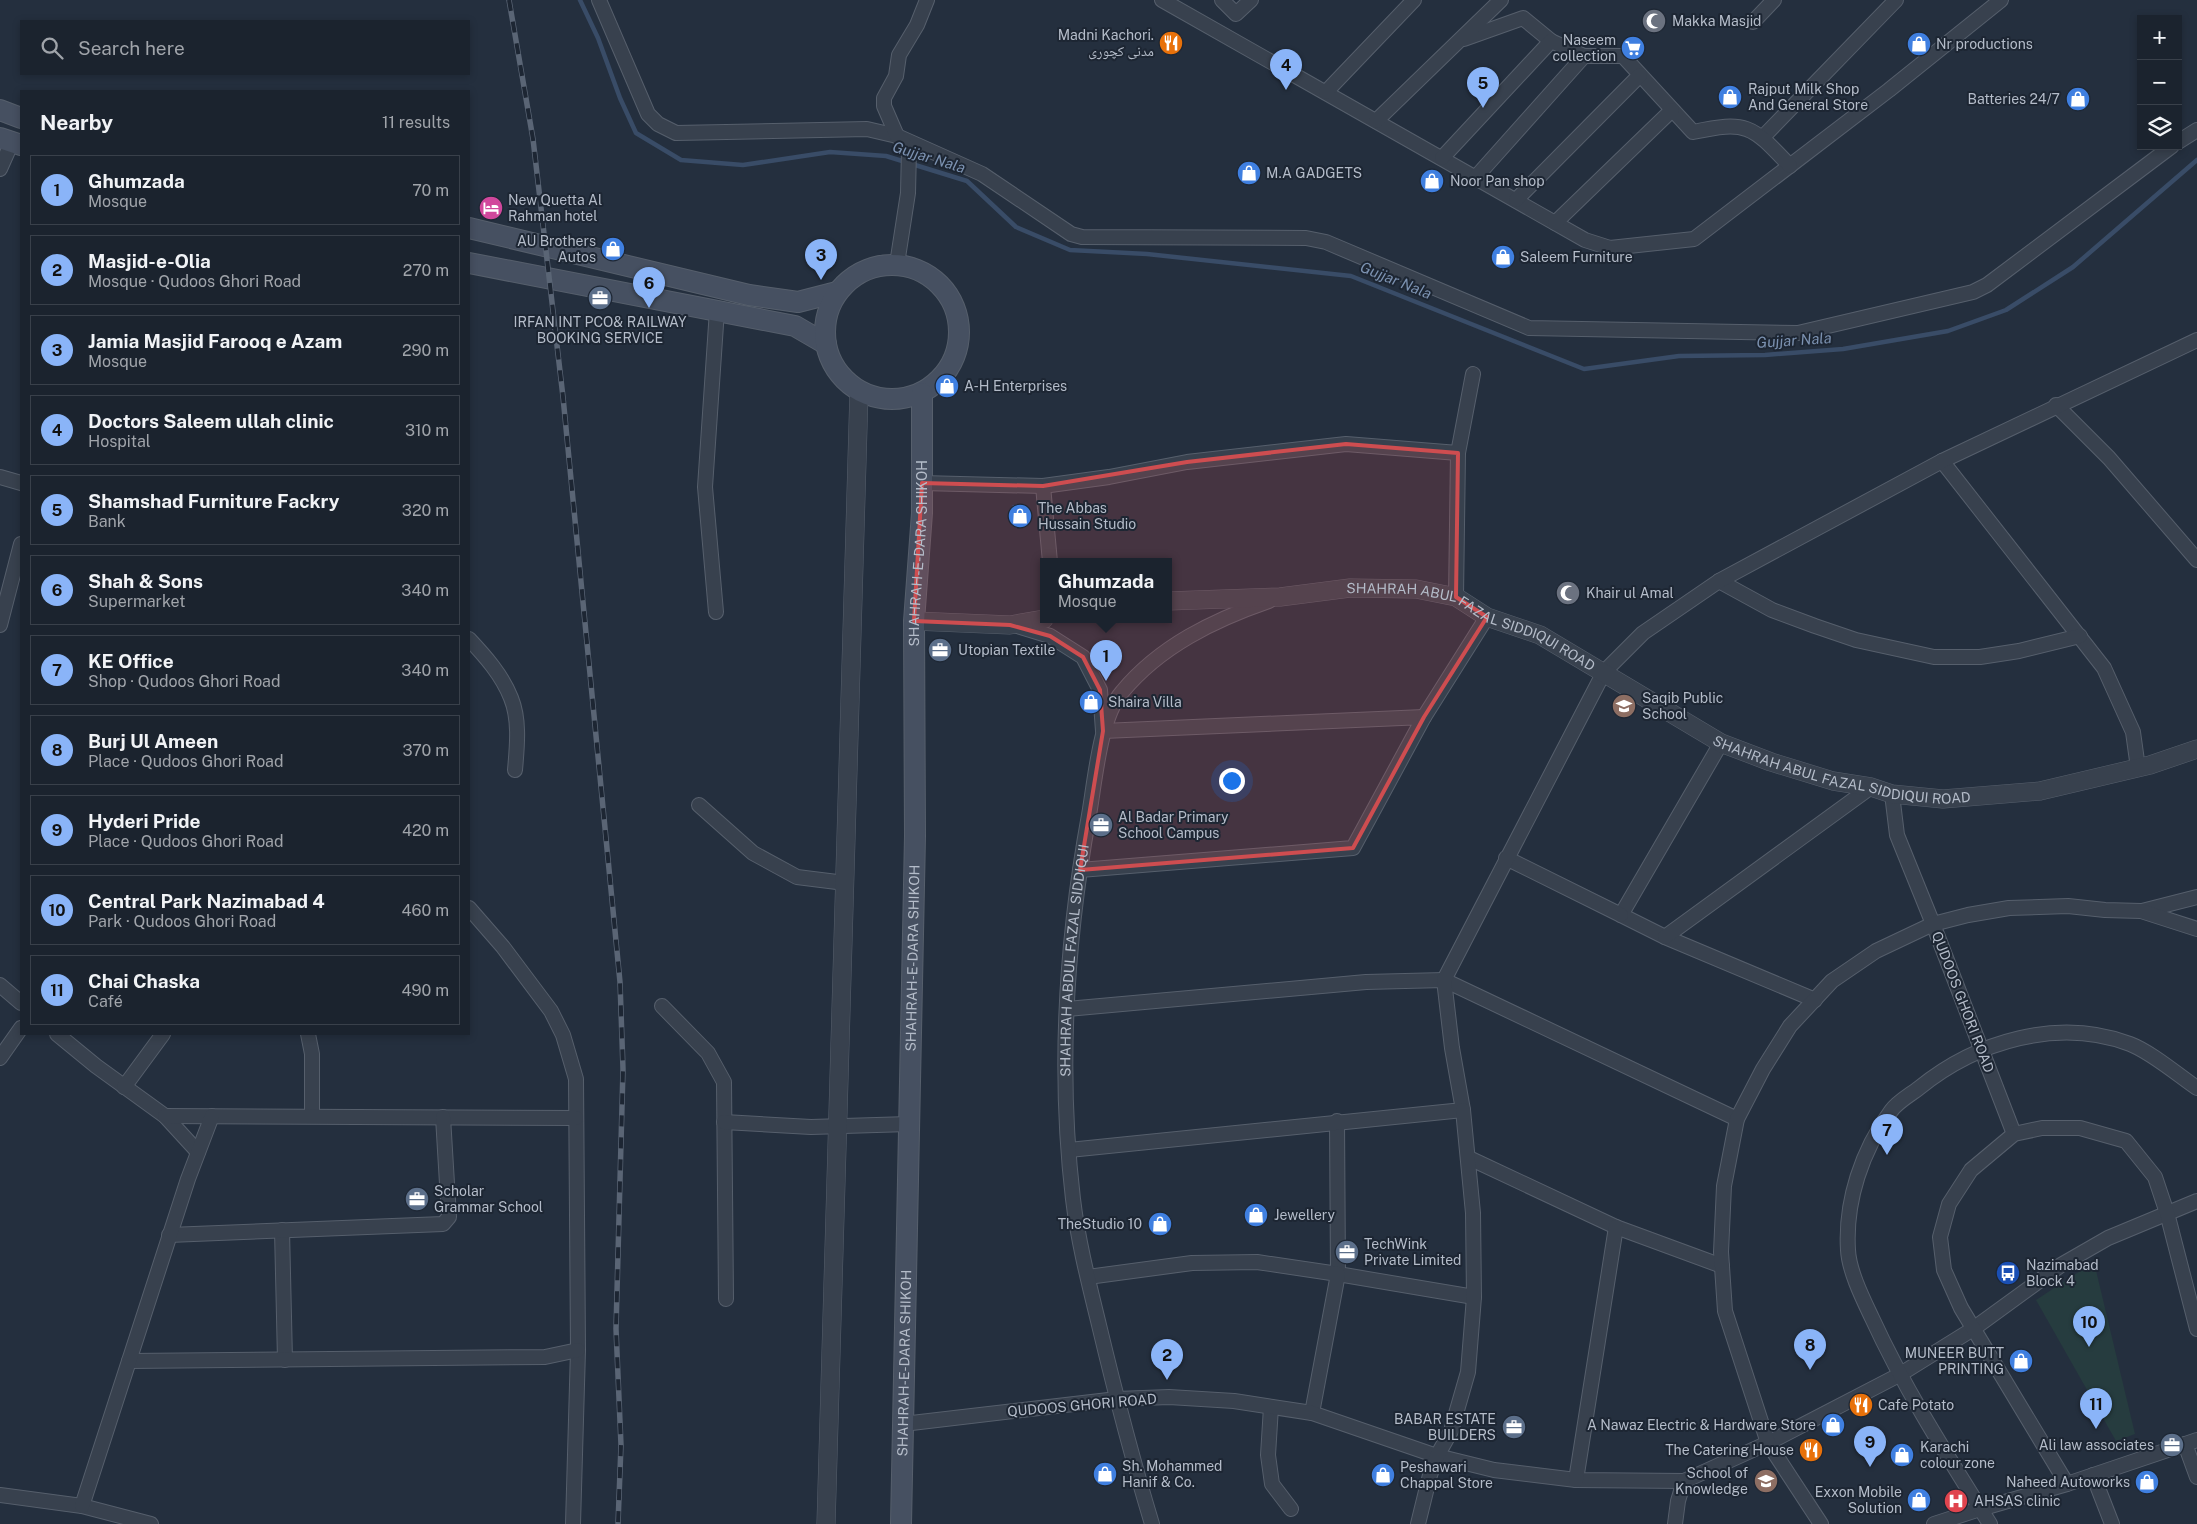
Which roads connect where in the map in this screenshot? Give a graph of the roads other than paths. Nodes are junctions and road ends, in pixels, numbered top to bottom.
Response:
1 (599, 0) edge
2 (927, 0) edge
3 (1162, 0) edge
4 (1222, 0) edge
5 (1251, 0) edge
6 (1414, 0) edge
7 (1500, 0) edge
8 (1774, 0) edge
9 (1896, 0) edge
10 (2001, 0) edge
11 (1753, 22) dead end
12 (1551, 40) junction
13 (1458, 41) junction
14 (1584, 56) junction
15 (1640, 75) junction
16 (1326, 92) junction
17 (0, 110) edge
18 (1672, 110) junction
19 (20, 118) edge
20 (1376, 121) junction
21 (2197, 130) edge
22 (897, 136) junction
23 (1763, 137) junction
24 (2182, 139) edge
25 (11, 141) edge
26 (2167, 150) edge
27 (1442, 158) junction
28 (1790, 166) junction
29 (0, 169) edge
30 (1476, 177) junction
31 (1516, 200) junction
32 (1555, 223) junction
33 (470, 228) edge
34 (470, 263) edge
35 (897, 264) junction
36 (837, 292) junction
37 (717, 310) junction
38 (826, 344) junction
39 (2195, 344) edge
40 (1473, 374) dead end
41 (859, 392) junction
42 (922, 393) junction
43 (2056, 406) junction
44 (1458, 453) junction
45 (1942, 462) junction
46 (0, 477) edge
47 (20, 483) edge
48 (922, 483) junction
49 (1043, 486) junction
50 (20, 548) edge
51 (1050, 558) edge
52 (2197, 560) edge
53 (1719, 581) junction
54 (1280, 597) junction
55 (1456, 597) junction
56 (1172, 601) edge
57 (716, 612) dead end
58 (1487, 617) junction
59 (1040, 620) edge
60 (914, 621) junction
61 (1010, 624) junction
62 (0, 625) edge
63 (2080, 636) junction
64 (470, 640) edge
65 (1604, 672) junction
66 (1424, 717) junction
67 (1103, 731) junction
68 (1721, 743) junction
69 (2197, 749) edge
70 (2138, 768) junction
71 (514, 770) dead end
72 (1871, 787) junction
73 (1892, 794) junction
74 (699, 805) dead end
75 (1506, 858) junction
76 (1080, 870) junction
77 (845, 883) junction
78 (2197, 897) edge
79 (470, 909) edge
80 (2142, 911) junction
81 (1621, 915) junction
82 (1933, 924) junction
83 (2197, 929) edge
84 (1665, 937) junction
85 (1444, 980) junction
86 (0, 985) edge
87 (1815, 1000) junction
88 (20, 1002) edge
89 (662, 1006) dead end
90 (1067, 1009) junction
91 (20, 1029) edge
92 (162, 1035) edge
93 (308, 1035) edge
94 (63, 1036) edge
95 (4, 1044) edge
96 (1981, 1050) junction
97 (0, 1058) edge
98 (124, 1087) junction
99 (2197, 1088) edge
100 (1463, 1110) junction
101 (165, 1116) junction
102 (212, 1116) junction
103 (312, 1116) junction
104 (443, 1117) junction
105 (576, 1118) junction
106 (1737, 1119) junction
107 (1337, 1121) junction
108 (724, 1122) junction
109 (909, 1124) junction
110 (838, 1125) junction
111 (2014, 1134) junction
112 (1069, 1150) junction
113 (198, 1152) junction
114 (1469, 1158) junction
115 (2197, 1201) edge
116 (2167, 1213) junction
117 (1616, 1227) junction
118 (282, 1230) junction
119 (169, 1235) junction
120 (1722, 1266) junction
121 (1338, 1274) junction
122 (1088, 1277) junction
123 (1474, 1297) junction
124 (726, 1299) dead end
125 (1973, 1328) junction
126 (2197, 1329) edge
127 (578, 1350) junction
128 (285, 1360) junction
129 (128, 1361) junction
130 (1899, 1375) junction
131 (1117, 1399) junction
132 (1271, 1407) junction
133 (1312, 1413) junction
134 (903, 1424) junction
135 (2191, 1442) edge
136 (1768, 1443) junction
137 (1437, 1456) junction
138 (2094, 1475) junction
139 (2197, 1478) edge
140 (1576, 1480) junction
141 (1684, 1481) junction
142 (2067, 1484) junction
143 (0, 1495) edge
144 (82, 1506) junction
145 (1980, 1508) junction
146 (1291, 1509) dead end
147 (151, 1524) edge
148 (573, 1524) edge
149 (826, 1524) edge
150 (901, 1524) edge
151 (1152, 1524) edge
152 (1418, 1524) edge
153 (1676, 1524) edge
154 (1821, 1524) edge
155 (1934, 1524) edge
156 (1990, 1524) edge
157 (2112, 1524) edge

1 - 22 street
2 - 22 street
3 - 16 street
4 - 5 street
6 - 16 street
7 - 13 street
8 - 11 street
9 - 23 street
10 - 28 street
12 - 13 street
12 - 14 street
12 - 27 street
13 - 20 street
14 - 15 street
14 - 30 street
15 - 18 street
15 - 31 street
16 - 20 street
17 - 19 main road
18 - 23 street
18 - 32 street
20 - 27 street
21 - 24 street
22 - 26 street
22 - 35 street
23 - 28 street
25 - 29 street
27 - 30 street
28 - 32 street
30 - 31 street
31 - 32 street
33 - 36 main road
34 - 37 main road
35 - 36 main road
35 - 42 main road
36 - 38 main road
37 - 38 main road
37 - 57 street
38 - 41 main road
39 - 43 street
40 - 44 street
41 - 42 main road
41 - 77 street
42 - 48 main road, SHAHRAH-E-DARA SHIKOH
43 - 45 street
43 - 52 street
44 - 49 street
44 - 55 street
45 - 53 street
45 - 63 street
46 - 47 street
48 - 49 street
48 - 60 main road, SHAHRAH-E-DARA SHIKOH
49 - 51 street
50 - 62 street
53 - 63 street
53 - 65 street
54 - 55 street, SHAHRAH ABUL FAZAL SIDDIQUI ROAD
54 - 56 street
54 - 67 street, SHAHRAH ABDUL FAZAL SIDDIQUI
55 - 58 street, SHAHRAH ABUL FAZAL SIDDIQUI ROAD
58 - 65 street, SHAHRAH ABUL FAZAL SIDDIQUI ROAD
58 - 66 street
59 - 61 street
60 - 61 street
60 - 109 main road, SHAHRAH-E-DARA SHIKOH
61 - 67 street
63 - 70 street
64 - 71 street
65 - 68 street, SHAHRAH ABUL FAZAL SIDDIQUI ROAD
65 - 75 street
66 - 67 street
66 - 76 street
67 - 76 street, SHAHRAH ABDUL FAZAL SIDDIQUI
68 - 72 street, SHAHRAH ABUL FAZAL SIDDIQUI ROAD
68 - 81 street
69 - 70 street, SHAHRAH ABUL FAZAL SIDDIQUI ROAD
70 - 73 street, SHAHRAH ABUL FAZAL SIDDIQUI ROAD
72 - 73 street, SHAHRAH ABUL FAZAL SIDDIQUI ROAD
72 - 84 street
73 - 82 street
74 - 77 street
75 - 81 street
75 - 85 street
76 - 90 street, SHAHRAH ABDUL FAZAL SIDDIQUI
77 - 110 street
78 - 80 street
79 - 105 street
80 - 82 street, QUDOOS GHORI ROAD
80 - 83 street, QUDOOS GHORI ROAD
81 - 84 street
82 - 87 street
82 - 96 street, QUDOOS GHORI ROAD
84 - 87 street
85 - 90 street
85 - 100 street
85 - 106 street
86 - 88 street
87 - 106 street
89 - 108 street
90 - 112 street, SHAHRAH ABDUL FAZAL SIDDIQUI
91 - 95 street
92 - 98 street
93 - 103 street
94 - 98 street
95 - 97 street
96 - 99 street
96 - 111 street, QUDOOS GHORI ROAD
96 - 130 street
98 - 101 street
100 - 107 street
100 - 114 street
101 - 102 street
101 - 113 street
102 - 103 street
102 - 113 street
103 - 104 street
104 - 105 street
104 - 118 street
105 - 127 street
106 - 120 street
107 - 112 street
107 - 121 street
108 - 110 street
108 - 124 street
109 - 110 street
109 - 134 main road, SHAHRAH-E-DARA SHIKOH
110 - 149 street
111 - 116 street
111 - 125 street
112 - 122 street, SHAHRAH ABDUL FAZAL SIDDIQUI
113 - 119 street
114 - 117 street
114 - 123 street
115 - 116 street, QUDOOS GHORI ROAD
116 - 125 street, QUDOOS GHORI ROAD
116 - 126 street
117 - 120 street
117 - 140 street
118 - 119 street
118 - 128 street
119 - 129 street
120 - 136 street
121 - 122 street
121 - 123 street
121 - 133 street
122 - 131 street, SHAHRAH ABDUL FAZAL SIDDIQUI
123 - 137 street
125 - 130 street, QUDOOS GHORI ROAD
125 - 142 street
127 - 128 street
127 - 148 street
128 - 129 street
129 - 144 street
130 - 136 street, QUDOOS GHORI ROAD
130 - 145 street
131 - 132 street, QUDOOS GHORI ROAD
131 - 134 street, QUDOOS GHORI ROAD
131 - 151 street, SHAHRAH ABDUL FAZAL SIDDIQUI
132 - 133 street, QUDOOS GHORI ROAD
132 - 146 street
133 - 137 street, QUDOOS GHORI ROAD
134 - 150 main road, SHAHRAH-E-DARA SHIKOH
135 - 138 street
135 - 139 street
136 - 141 street, QUDOOS GHORI ROAD
136 - 154 street
137 - 140 street, QUDOOS GHORI ROAD
137 - 152 street
138 - 142 street
138 - 157 street
140 - 141 street, QUDOOS GHORI ROAD
141 - 153 street
142 - 145 street
143 - 144 street
144 - 147 street
145 - 155 street
145 - 156 street

